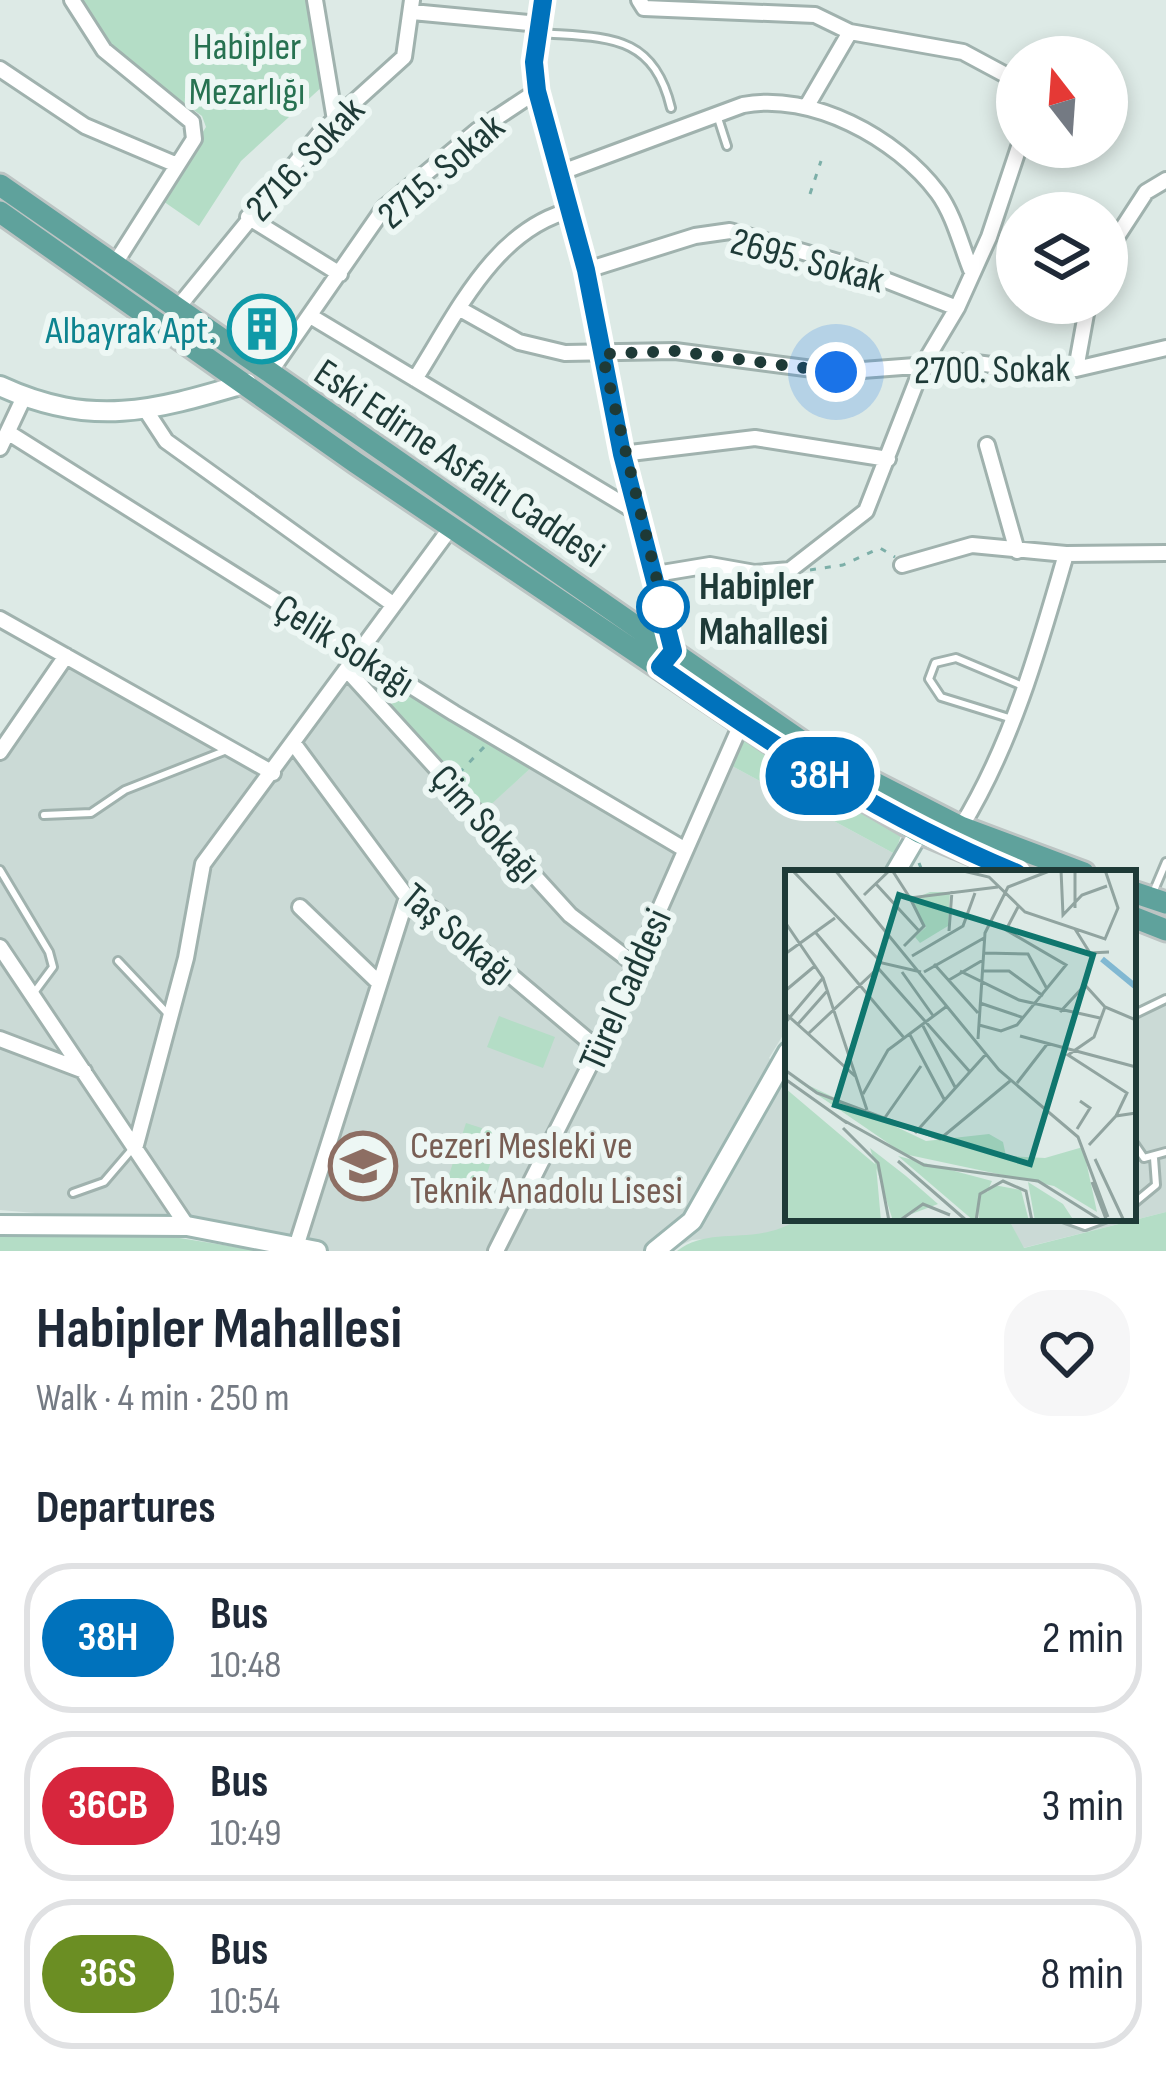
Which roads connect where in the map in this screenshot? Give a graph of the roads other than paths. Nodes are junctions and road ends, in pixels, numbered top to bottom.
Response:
1 (72, 0) edge
2 (315, 0) edge
3 (543, 0) edge
4 (639, 0) edge
5 (412, 6) edge
6 (538, 28) junction
7 (850, 32) junction
8 (0, 70) edge
9 (996, 70) edge
10 (537, 91) junction
11 (808, 104) junction
12 (671, 108) dead end
13 (716, 113) junction
14 (335, 120) junction
15 (727, 146) dead end
16 (177, 164) junction
17 (1011, 168) edge
18 (562, 172) junction
19 (1166, 180) edge
20 (0, 185) edge
21 (572, 210) junction
22 (0, 212) edge
23 (248, 217) junction
24 (1128, 220) edge
25 (114, 265) junction
26 (586, 270) junction
27 (971, 270) junction
28 (340, 274) junction
29 (957, 308) junction
30 (460, 309) junction
31 (175, 311) junction
32 (312, 317) junction
33 (1084, 324) edge
34 (1166, 348) edge
35 (602, 354) junction
36 (923, 364) junction
37 (1076, 368) junction
38 (257, 379) junction
39 (415, 379) junction
40 (0, 386) edge
41 (24, 397) junction
42 (147, 412) junction
43 (8, 433) junction
44 (987, 445) dead end
45 (0, 448) edge
46 (622, 454) junction
47 (889, 459) junction
48 (638, 512) junction
49 (452, 526) junction
50 (1017, 551) junction
51 (1166, 553) edge
52 (1066, 554) junction
53 (902, 565) road end
54 (656, 574) junction
55 (394, 604) junction
56 (0, 620) edge
57 (359, 653) junction
58 (66, 656) junction
59 (667, 659) junction
60 (347, 670) junction
61 (1025, 688) junction
62 (1013, 719) junction
63 (742, 722) junction
64 (294, 744) junction
65 (230, 749) junction
66 (0, 752) edge
67 (273, 773) junction
68 (44, 815) dead end
69 (962, 827) junction
70 (919, 832) junction
71 (684, 849) junction
72 (1166, 862) edge
73 (0, 870) edge
74 (897, 870) edge
75 (1011, 870) edge
76 (1076, 870) edge
77 (407, 897) junction
78 (1150, 898) edge
79 (300, 907) dead end
80 (1136, 918) edge
81 (1166, 930) edge
82 (0, 947) edge
83 (118, 961) dead end
84 (637, 966) junction
85 (380, 983) junction
86 (31, 997) junction
87 (1166, 999) edge
88 (1136, 1014) edge
89 (170, 1017) junction
90 (0, 1039) edge
91 (598, 1049) junction
92 (785, 1057) edge
93 (84, 1071) junction
94 (136, 1145) junction
95 (1136, 1146) edge
96 (1166, 1152) edge
97 (1154, 1158) junction
98 (73, 1193) dead end
99 (1136, 1201) edge
100 (0, 1225) edge
101 (187, 1226) junction
102 (296, 1247) junction
103 (317, 1251) edge
104 (496, 1251) edge
105 (655, 1251) edge

1 - 16 street
2 - 14 street
3 - 6 main road
4 - 7 street
5 - 6 street
5 - 14 street, 2716. Sokak
6 - 10 main road
6 - 12 lane
7 - 9 street
7 - 11 street
8 - 16 street
10 - 18 main road
10 - 28 street, 2715. Sokak
11 - 13 street
11 - 27 street
13 - 15 lane
13 - 18 street
14 - 23 street, 2716. Sokak
16 - 25 street
17 - 27 street
18 - 21 main road
19 - 24 street
20 - 25 main road, Eski Edirne Asfaltı Caddesi
21 - 26 main road
21 - 30 street
22 - 38 main road, Eski Edirne Asfaltı Caddesi
23 - 28 street
23 - 31 street, 2716. Sokak
25 - 31 main road, Eski Edirne Asfaltı Caddesi
26 - 29 street, 2695. Sokak
26 - 35 main road
27 - 29 street
28 - 32 street, 2715. Sokak
29 - 36 street
30 - 35 street, 2700. Sokak
30 - 39 street
31 - 38 main road, Eski Edirne Asfaltı Caddesi
32 - 38 street, 2715. Sokak
32 - 39 street
33 - 37 street
34 - 37 street, 2700. Sokak
35 - 36 street, 2700. Sokak
35 - 46 main road
36 - 37 street, 2700. Sokak
36 - 47 street
38 - 42 main road
38 - 49 main road, Eski Edirne Asfaltı Caddesi
38 - 59 main road, Eski Edirne Asfaltı Caddesi
39 - 48 street
40 - 41 main road
41 - 42 main road
41 - 43 street
42 - 55 street
43 - 45 street
43 - 57 street, Çelik Sokağı
44 - 50 street
46 - 47 street
46 - 48 main road
47 - 54 street
48 - 54 main road
49 - 55 street
49 - 59 main road, Eski Edirne Asfaltı Caddesi
50 - 52 street
50 - 53 street
51 - 52 street
52 - 61 street
54 - 59 main road
55 - 57 street
56 - 58 street
57 - 60 street
57 - 71 street, Çelik Sokağı
58 - 65 street
58 - 66 street
59 - 63 main road, Eski Edirne Asfaltı Caddesi
59 - 69 main road, Eski Edirne Asfaltı Caddesi
60 - 64 street
60 - 84 street, Çim Sokağı
61 - 62 street
61 - 62 lane
62 - 69 street
63 - 70 main road, Eski Edirne Asfaltı Caddesi
63 - 71 street, Türel Caddesi
64 - 67 street
64 - 77 street, Taş Sokağı
65 - 67 street
65 - 68 lane
67 - 89 street
69 - 76 main road, Eski Edirne Asfaltı Caddesi
70 - 74 main road
70 - 75 main road, Eski Edirne Asfaltı Caddesi
71 - 84 street, Türel Caddesi
72 - 78 lane
73 - 86 lane
77 - 85 street
77 - 91 street, Taş Sokağı
79 - 85 street
80 - 81 main road
82 - 86 street
83 - 89 lane
84 - 91 street, Türel Caddesi
85 - 102 street
86 - 93 street
87 - 88 lane
89 - 94 street
90 - 93 street
91 - 104 street, Türel Caddesi
92 - 105 main road
93 - 94 street
94 - 98 lane
94 - 101 street
95 - 97 lane
96 - 97 lane
97 - 99 lane
100 - 101 main road
101 - 102 main road
102 - 103 main road

